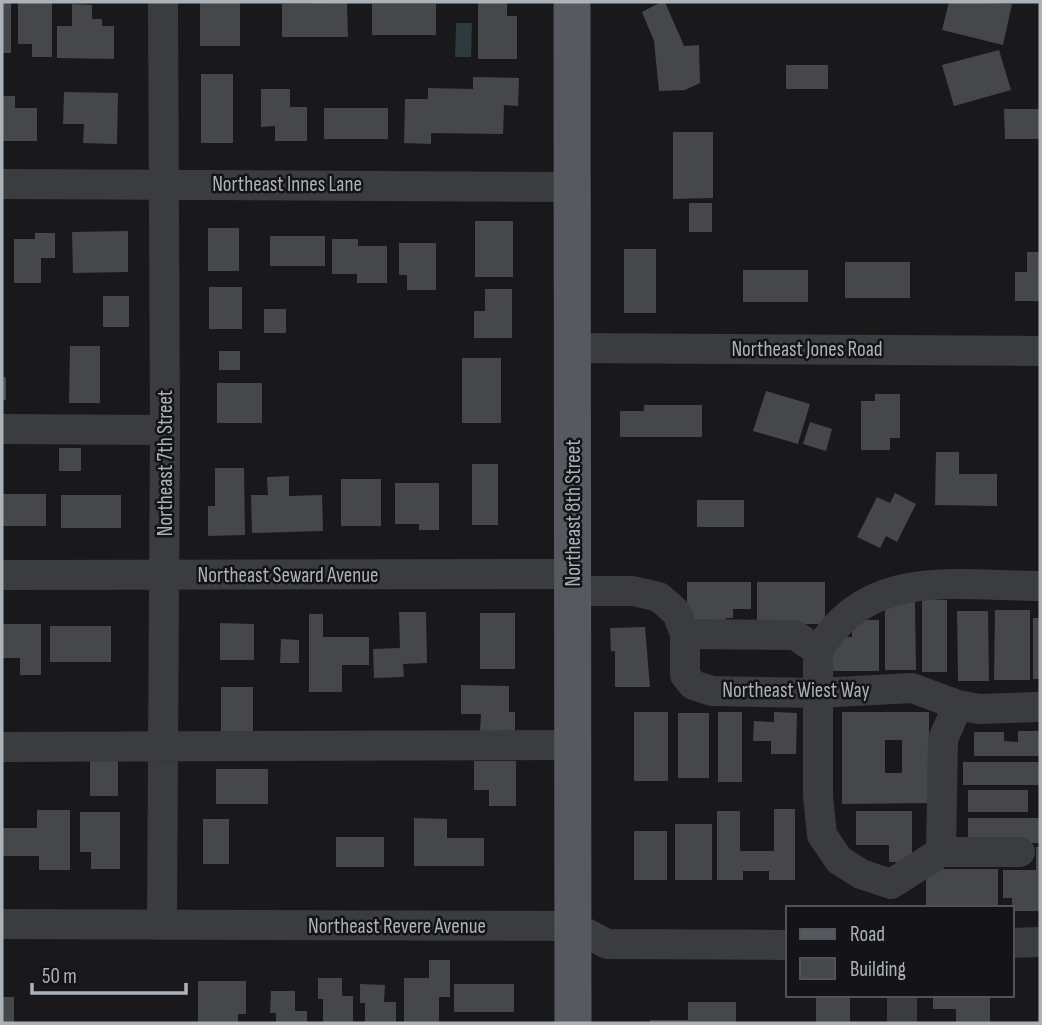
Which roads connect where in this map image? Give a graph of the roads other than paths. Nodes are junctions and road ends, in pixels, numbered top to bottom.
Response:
1 (163, 2) edge
2 (572, 2) edge
3 (165, 183) junction
4 (2, 184) edge
5 (572, 187) junction
6 (574, 348) junction
7 (1040, 351) edge
8 (2, 429) edge
9 (165, 430) junction
10 (2, 575) edge
11 (164, 575) junction
12 (573, 583) junction
13 (1040, 586) edge
14 (685, 634) junction
15 (818, 651) junction
16 (818, 693) junction
17 (958, 705) junction
18 (1040, 707) edge
19 (573, 745) junction
20 (2, 747) edge
21 (163, 747) junction
22 (942, 852) junction
23 (1020, 852) dead end
24 (892, 896) edge
25 (2, 924) edge
26 (162, 925) junction
27 (573, 926) junction
28 (1040, 942) edge
29 (1014, 943) edge
30 (786, 945) edge
31 (902, 997) edge
32 (573, 1023) edge
33 (902, 1023) edge

1 - 3 street, Northeast 7th Street
2 - 5 main road, Northeast 8th Street
3 - 4 street, Northeast Innes Lane
3 - 5 street, Northeast Innes Lane
3 - 9 street, Northeast 7th Street
5 - 6 main road, Northeast 8th Street
6 - 7 street, Northeast Jones Road
6 - 12 main road, Northeast 8th Street
8 - 9 street
9 - 11 street, Northeast 7th Street
10 - 11 street, Northeast Seward Avenue
11 - 12 street, Northeast Seward Avenue
11 - 21 street, Northeast 7th Street
12 - 14 street
12 - 19 main road, Northeast 8th Street
13 - 15 street
14 - 15 street
14 - 16 street, Northeast Wiest Way
15 - 16 street
16 - 17 street, Northeast Wiest Way
16 - 24 street
17 - 18 street, Northeast Wiest Way
17 - 22 street
19 - 21 street
19 - 27 main road, Northeast 8th Street
20 - 21 street
21 - 26 street, Northeast 7th Street
22 - 23 street
22 - 24 street
25 - 26 street, Northeast Revere Avenue
26 - 27 street, Northeast Revere Avenue
27 - 30 street, Northeast Revere Avenue
27 - 32 main road, Northeast 8th Street
28 - 29 street
31 - 33 street

